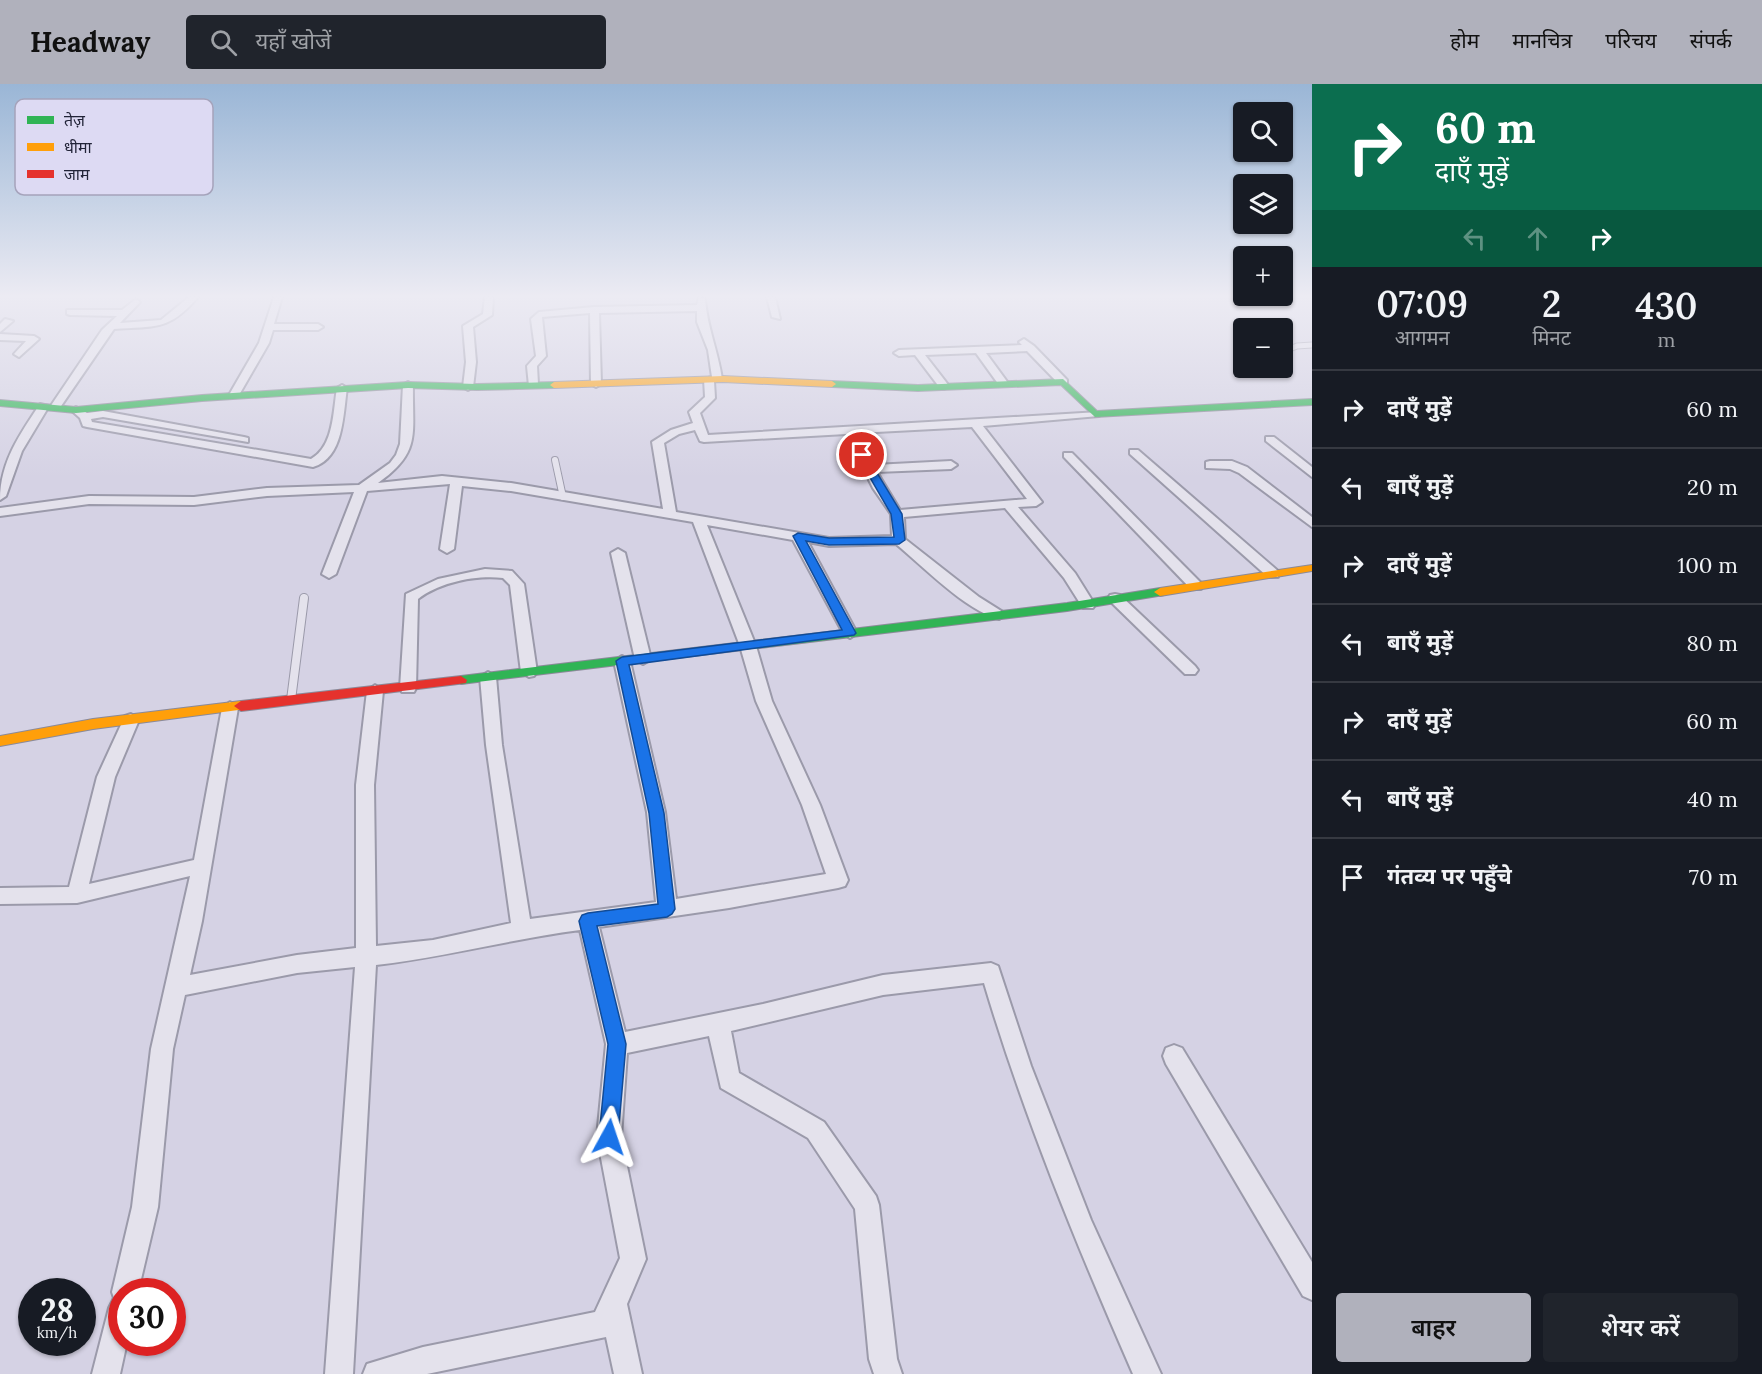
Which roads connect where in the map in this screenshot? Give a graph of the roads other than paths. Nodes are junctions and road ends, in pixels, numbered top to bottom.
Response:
1 (87, 357) edge
2 (257, 357) edge
3 (471, 357) edge
4 (540, 357) edge
5 (595, 357) edge
6 (713, 357) edge
7 (921, 357) edge
8 (984, 357) edge
9 (1040, 357) edge
10 (713, 379) junction
11 (1063, 382) junction
12 (1003, 383) junction
13 (533, 384) junction
14 (596, 384) junction
15 (408, 385) junction
16 (944, 386) junction
17 (468, 387) junction
18 (342, 388) junction
19 (234, 395) junction
20 (1312, 402) edge
21 (3, 406) edge
22 (49, 406) junction
23 (81, 414) junction
24 (1095, 414) junction
25 (976, 424) junction
26 (699, 425) junction
27 (850, 430) junction
28 (207, 433) junction
29 (1270, 439) dead end
30 (194, 443) junction
31 (20, 445) junction
32 (0, 446) edge
33 (1134, 452) dead end
34 (324, 455) junction
35 (1068, 455) dead end
36 (555, 460) dead end
37 (951, 465) dead end
38 (1210, 465) dead end
39 (869, 470) junction
40 (1312, 473) edge
41 (456, 482) junction
42 (3, 483) edge
43 (362, 488) junction
44 (0, 496) edge
45 (563, 497) junction
46 (1008, 504) junction
47 (0, 512) edge
48 (670, 514) junction
49 (897, 514) junction
50 (698, 518) junction
51 (1312, 523) edge
52 (798, 536) junction
53 (899, 540) junction
54 (447, 549) dead end
55 (618, 553) dead end
56 (1312, 568) edge
57 (329, 574) dead end
58 (1273, 574) junction
59 (1196, 586) junction
60 (304, 598) dead end
61 (1115, 598) junction
62 (1088, 605) junction
63 (999, 614) junction
64 (850, 633) junction
65 (748, 646) junction
66 (643, 659) junction
67 (622, 661) junction
68 (1190, 670) dead end
69 (529, 672) junction
70 (488, 677) junction
71 (408, 688) junction
72 (375, 691) junction
73 (291, 700) junction
74 (230, 708) junction
75 (131, 720) junction
76 (0, 741) edge
77 (201, 866) junction
78 (77, 895) junction
79 (0, 896) edge
80 (667, 909) junction
81 (588, 921) junction
82 (522, 929) junction
83 (366, 957) junction
84 (176, 987) junction
85 (718, 1023) junction
86 (617, 1044) junction
87 (1174, 1056) dead end
88 (128, 1278) edge
89 (1312, 1287) edge
90 (613, 1303) junction
91 (110, 1356) edge
92 (106, 1374) edge
93 (339, 1374) edge
94 (377, 1374) edge
95 (628, 1374) edge
96 (888, 1374) edge
97 (1147, 1374) edge

1 - 22 street
2 - 19 street
3 - 17 street
4 - 13 street
5 - 14 street
6 - 10 street
7 - 16 street
8 - 12 street
9 - 11 street
10 - 14 street
10 - 16 street
10 - 26 street
11 - 12 street
11 - 24 street
12 - 16 street
13 - 14 street
13 - 17 street
15 - 17 street
15 - 18 street
15 - 43 street
18 - 19 street
18 - 34 street
19 - 23 street
20 - 24 street
21 - 22 street
22 - 23 street
22 - 31 street
23 - 28 street
23 - 30 street
24 - 25 street
25 - 27 street
25 - 46 street
26 - 27 street
26 - 48 street
27 - 39 street
28 - 30 street
28 - 34 street
29 - 40 street
30 - 34 street
31 - 32 street
31 - 42 street
33 - 58 street
35 - 59 street
36 - 45 lane
37 - 39 street
38 - 51 street
39 - 49 street
41 - 43 street
41 - 45 street
41 - 54 street
42 - 44 street
43 - 47 street
43 - 57 street
45 - 48 street
46 - 49 street
46 - 62 street
48 - 50 street
49 - 53 street
50 - 52 street
50 - 65 street
52 - 53 street
52 - 64 street
53 - 63 street
55 - 66 street
56 - 58 street
58 - 59 street
59 - 61 street
60 - 73 lane
61 - 62 street
61 - 68 street
62 - 63 street
63 - 64 street
64 - 65 street
65 - 66 street
65 - 80 street
66 - 67 street
67 - 69 street
67 - 80 street
69 - 70 street
69 - 71 street
70 - 71 street
70 - 82 street
71 - 72 street
72 - 73 street
72 - 83 street
73 - 74 street
74 - 75 street
74 - 77 street
75 - 76 street
75 - 78 street
77 - 78 street
77 - 84 street
78 - 79 street
80 - 81 street
81 - 82 street
81 - 86 street
82 - 83 street
83 - 84 street
83 - 93 street
84 - 88 street
85 - 86 street
85 - 96 street
85 - 97 street
86 - 90 street
87 - 89 street
90 - 94 street
90 - 95 street
91 - 92 street

